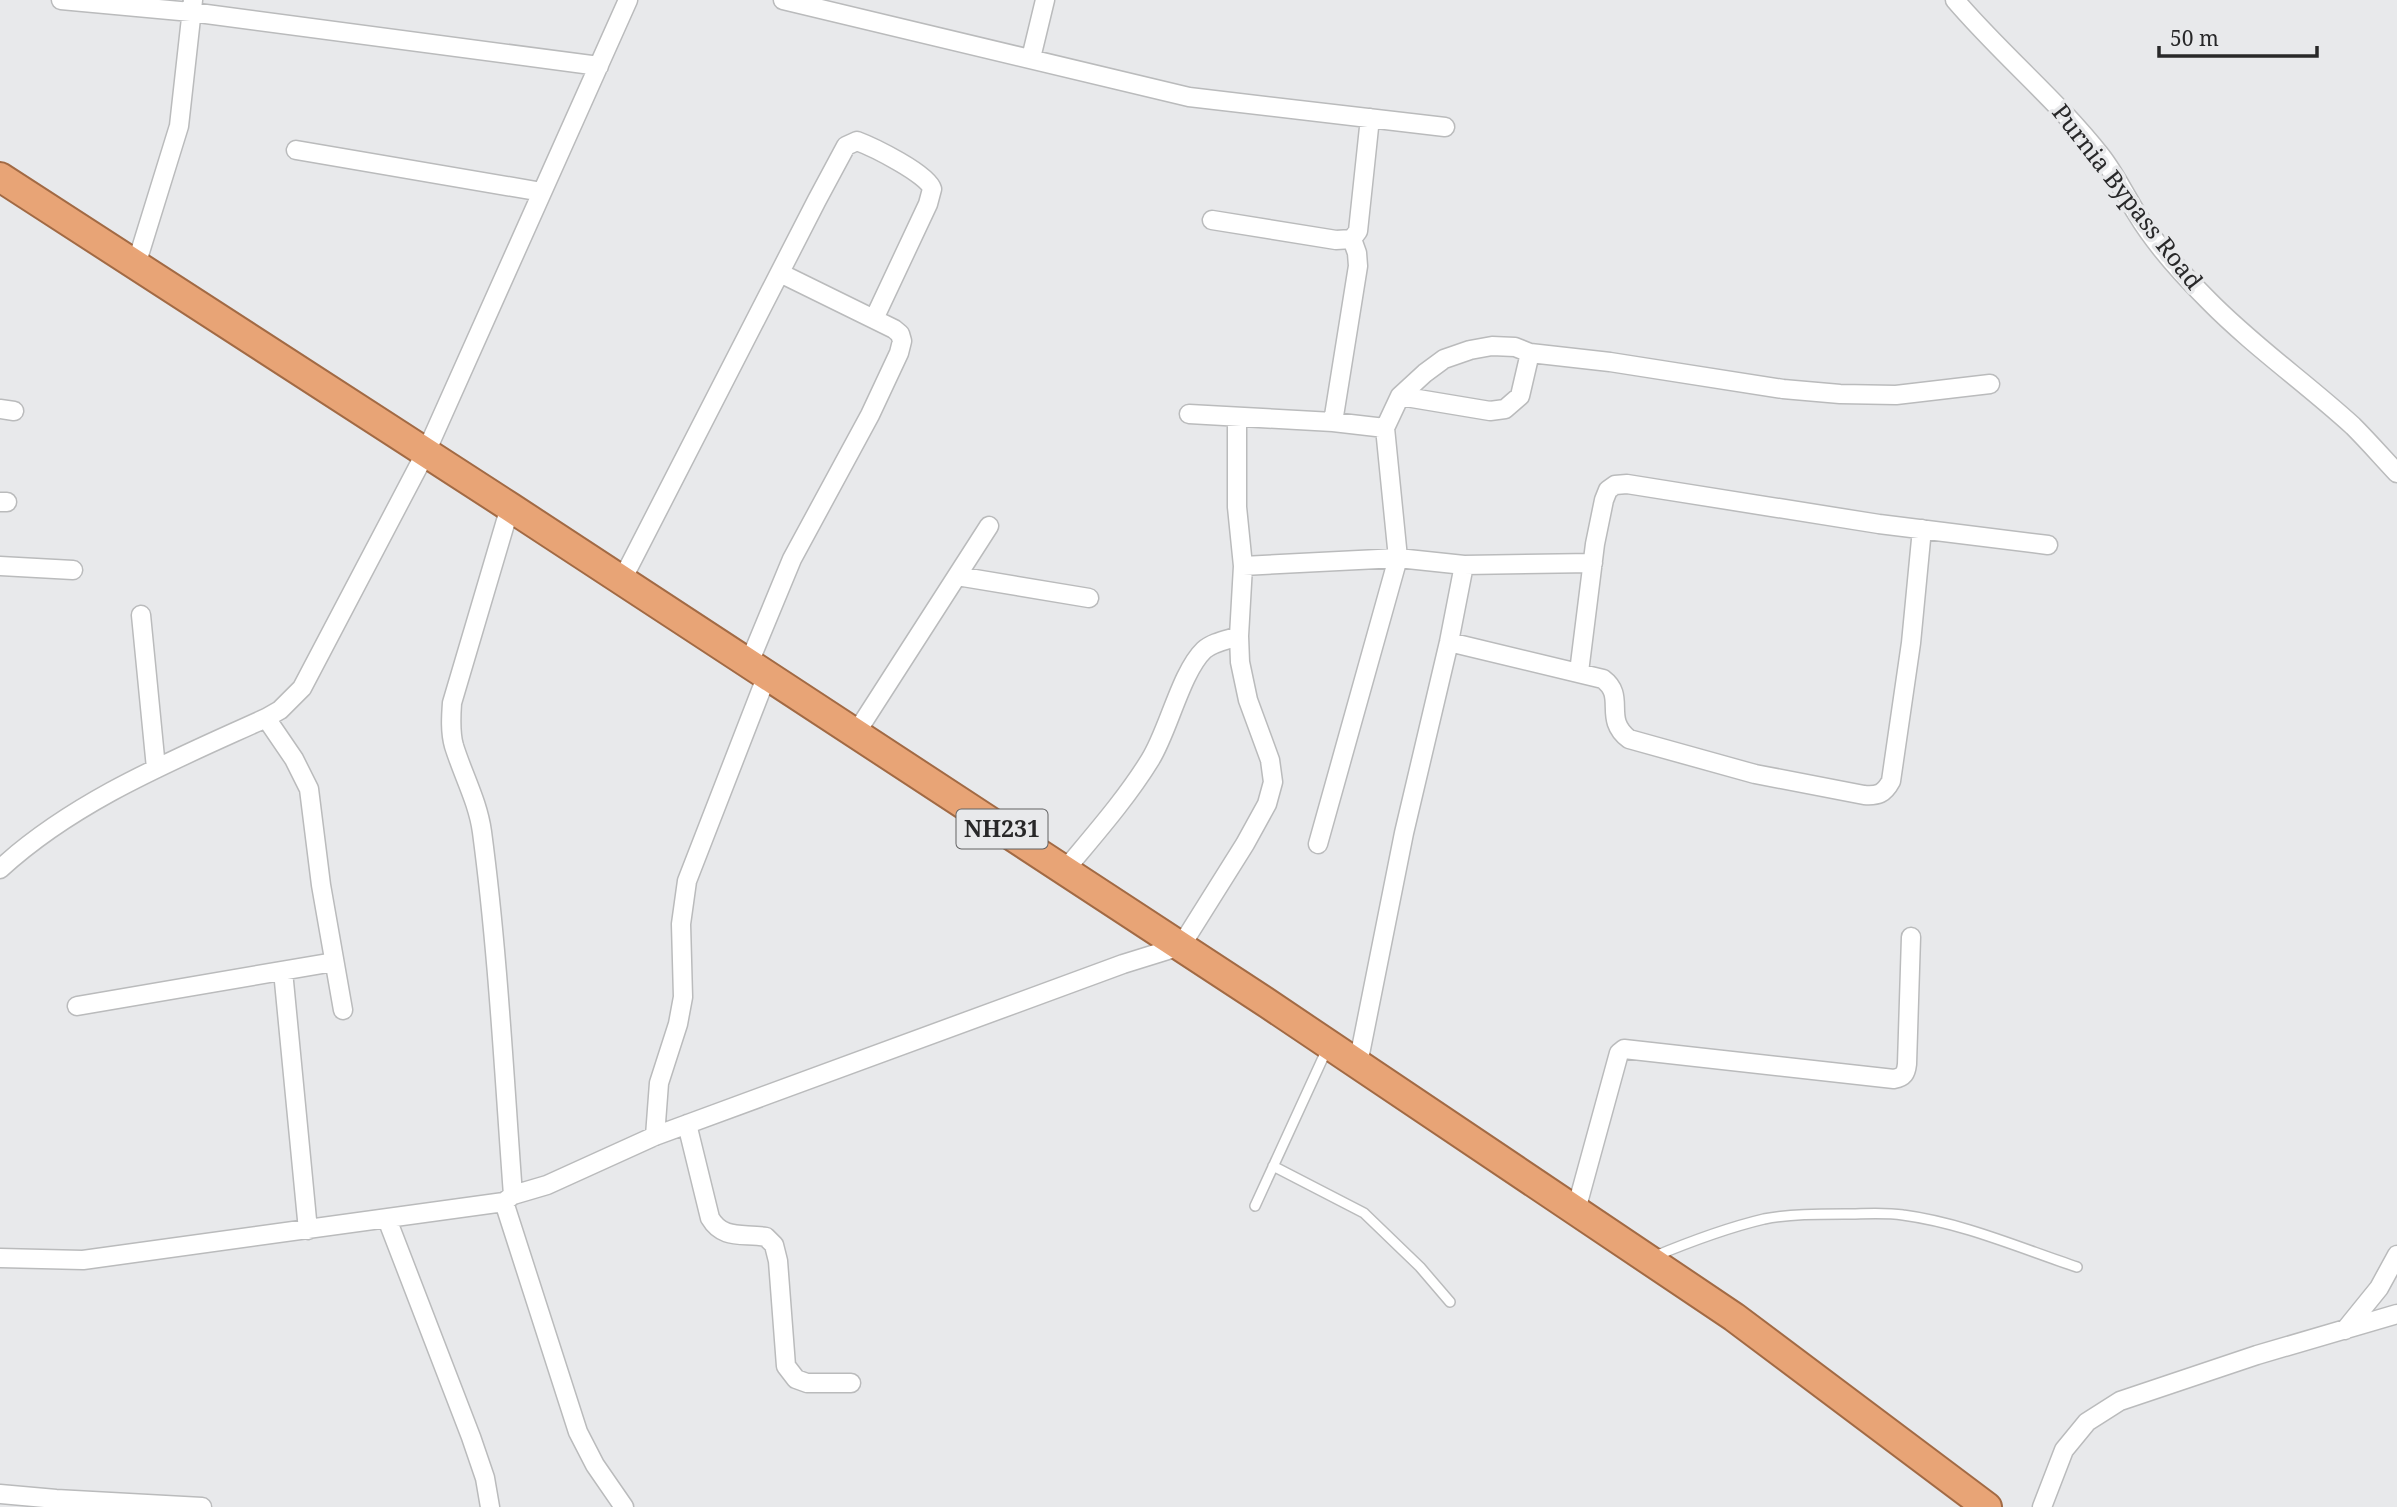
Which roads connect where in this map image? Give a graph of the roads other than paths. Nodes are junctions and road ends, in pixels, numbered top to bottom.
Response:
1 (61, 0) edge
2 (628, 0) edge
3 (783, 0) edge
4 (1045, 0) edge
5 (1955, 0) edge
6 (192, 6) edge
7 (1031, 58) junction
8 (598, 66) junction
9 (1370, 118) junction
10 (1445, 127) dead end
11 (296, 150) dead end
12 (0, 177) edge
13 (542, 192) junction
14 (1212, 220) dead end
15 (1352, 239) junction
16 (136, 265) junction
17 (780, 273) junction
18 (874, 319) junction
19 (1530, 353) junction
20 (1990, 384) dead end
21 (1400, 396) junction
22 (1188, 414) dead end
23 (1237, 417) junction
24 (1333, 422) junction
25 (1385, 428) junction
26 (426, 452) junction
27 (2397, 472) edge
28 (510, 507) junction
29 (989, 526) dead end
30 (1922, 529) junction
31 (2048, 545) dead end
32 (1398, 558) junction
33 (1593, 562) junction
34 (1464, 565) junction
35 (0, 566) edge
36 (1243, 566) junction
37 (73, 570) dead end
38 (957, 576) junction
39 (622, 580) junction
40 (1090, 598) dead end
41 (141, 615) dead end
42 (1239, 636) junction
43 (1449, 642) junction
44 (758, 669) junction
45 (1579, 671) junction
46 (266, 718) junction
47 (856, 733) junction
48 (156, 768) junction
49 (1318, 844) dead end
50 (0, 869) edge
51 (1065, 870) junction
52 (1911, 937) dead end
53 (1181, 946) junction
54 (334, 962) junction
55 (283, 971) junction
56 (77, 1006) dead end
57 (343, 1010) dead end
58 (1329, 1045) junction
59 (1358, 1064) junction
60 (687, 1124) junction
61 (655, 1136) junction
62 (1273, 1167) junction
63 (509, 1198) junction
64 (1255, 1206) dead end
65 (1576, 1210) junction
66 (387, 1219) junction
67 (308, 1230) junction
68 (2397, 1255) edge
69 (0, 1258) edge
70 (1648, 1259) junction
71 (2077, 1267) dead end
72 (1450, 1302) dead end
73 (2397, 1314) edge
74 (2345, 1330) junction
75 (850, 1383) dead end
76 (0, 1494) edge
77 (202, 1507) edge
78 (490, 1507) edge
79 (624, 1507) edge
80 (1987, 1507) edge
81 (2042, 1507) edge

1 - 6 street
2 - 8 street
3 - 7 street
4 - 7 street
5 - 27 street, Purnia Bypass Road
6 - 8 street
6 - 16 street
7 - 9 street
8 - 13 street
9 - 10 street
9 - 15 street
11 - 13 street
12 - 16 highway, NH231
13 - 26 street
14 - 15 street
15 - 24 street
16 - 26 highway, NH231
17 - 18 street
17 - 18 street
17 - 39 street
18 - 44 street
19 - 20 street
19 - 21 street
19 - 21 street
21 - 25 street
22 - 23 street
23 - 24 street
23 - 36 street
24 - 25 street
25 - 32 street
26 - 28 highway, NH231
26 - 46 street
28 - 39 highway, NH231
28 - 63 street
29 - 38 street
30 - 31 street
30 - 33 street
30 - 45 street
32 - 34 street
32 - 36 street
32 - 49 street
33 - 34 street
33 - 45 street
34 - 43 street
35 - 37 street
36 - 42 street
38 - 40 street
38 - 47 street
39 - 44 highway, NH231
41 - 48 street
42 - 51 street
42 - 53 street
43 - 45 street
43 - 59 street
44 - 47 highway, NH231
44 - 61 street
46 - 48 street
46 - 54 street
47 - 51 highway, NH231
48 - 50 street
51 - 53 highway, NH231
52 - 65 street
53 - 58 highway, NH231
53 - 60 street
54 - 55 street
54 - 57 street
55 - 56 street
55 - 67 street
58 - 59 highway, NH231
58 - 62 lane
59 - 65 highway, NH231
60 - 61 street
60 - 75 street
61 - 63 street
62 - 64 lane
62 - 72 lane
63 - 66 street
63 - 79 street
65 - 70 highway, NH231
66 - 67 street
66 - 78 street
67 - 69 street
68 - 74 street
70 - 71 lane
70 - 80 highway, NH231
73 - 74 street
74 - 81 street
76 - 77 street

